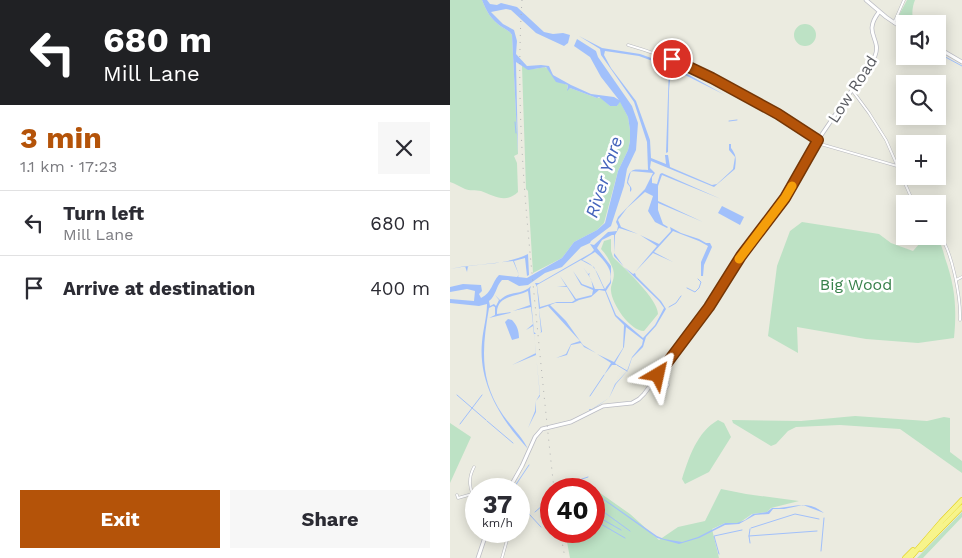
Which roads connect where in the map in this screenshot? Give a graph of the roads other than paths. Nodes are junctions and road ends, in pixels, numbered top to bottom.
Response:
1 (866, 0) edge
2 (904, 0) edge
3 (879, 12) junction
4 (894, 23) joint
5 (628, 45) dead end
6 (946, 53) edge
7 (962, 62) edge
8 (852, 90) junction
9 (817, 141) junction
10 (896, 166) joint
11 (944, 245) edge
12 (962, 277) edge
13 (956, 280) junction
14 (961, 314) edge
15 (960, 320) dead end
16 (658, 375) junction
17 (659, 400) dead end
18 (474, 467) dead end
19 (472, 472) junction
20 (476, 473) dead end
21 (470, 478) edge
22 (515, 478) edge
23 (457, 494) dead end
24 (465, 496) edge
25 (458, 498) junction
26 (962, 500) edge
27 (459, 502) dead end
28 (962, 507) edge
29 (941, 522) junction
30 (483, 543) edge
31 (505, 543) edge
32 (478, 558) edge
33 (502, 558) edge
34 (905, 558) edge
35 (911, 558) edge

1 - 3 street
2 - 4 street
3 - 4 street
3 - 8 street, Low Road
5 - 9 street
6 - 7 street
8 - 9 street, Low Road
8 - 10 street
9 - 10 street
9 - 16 street, Low Road
11 - 13 street
12 - 13 street
13 - 14 street
14 - 15 street
16 - 17 street
16 - 22 street, Low Road
18 - 19 street
19 - 20 street
19 - 21 street
23 - 25 street
24 - 25 street
25 - 27 street
26 - 29 highway
28 - 35 highway
29 - 34 highway
29 - 35 highway
30 - 32 street
31 - 33 street

